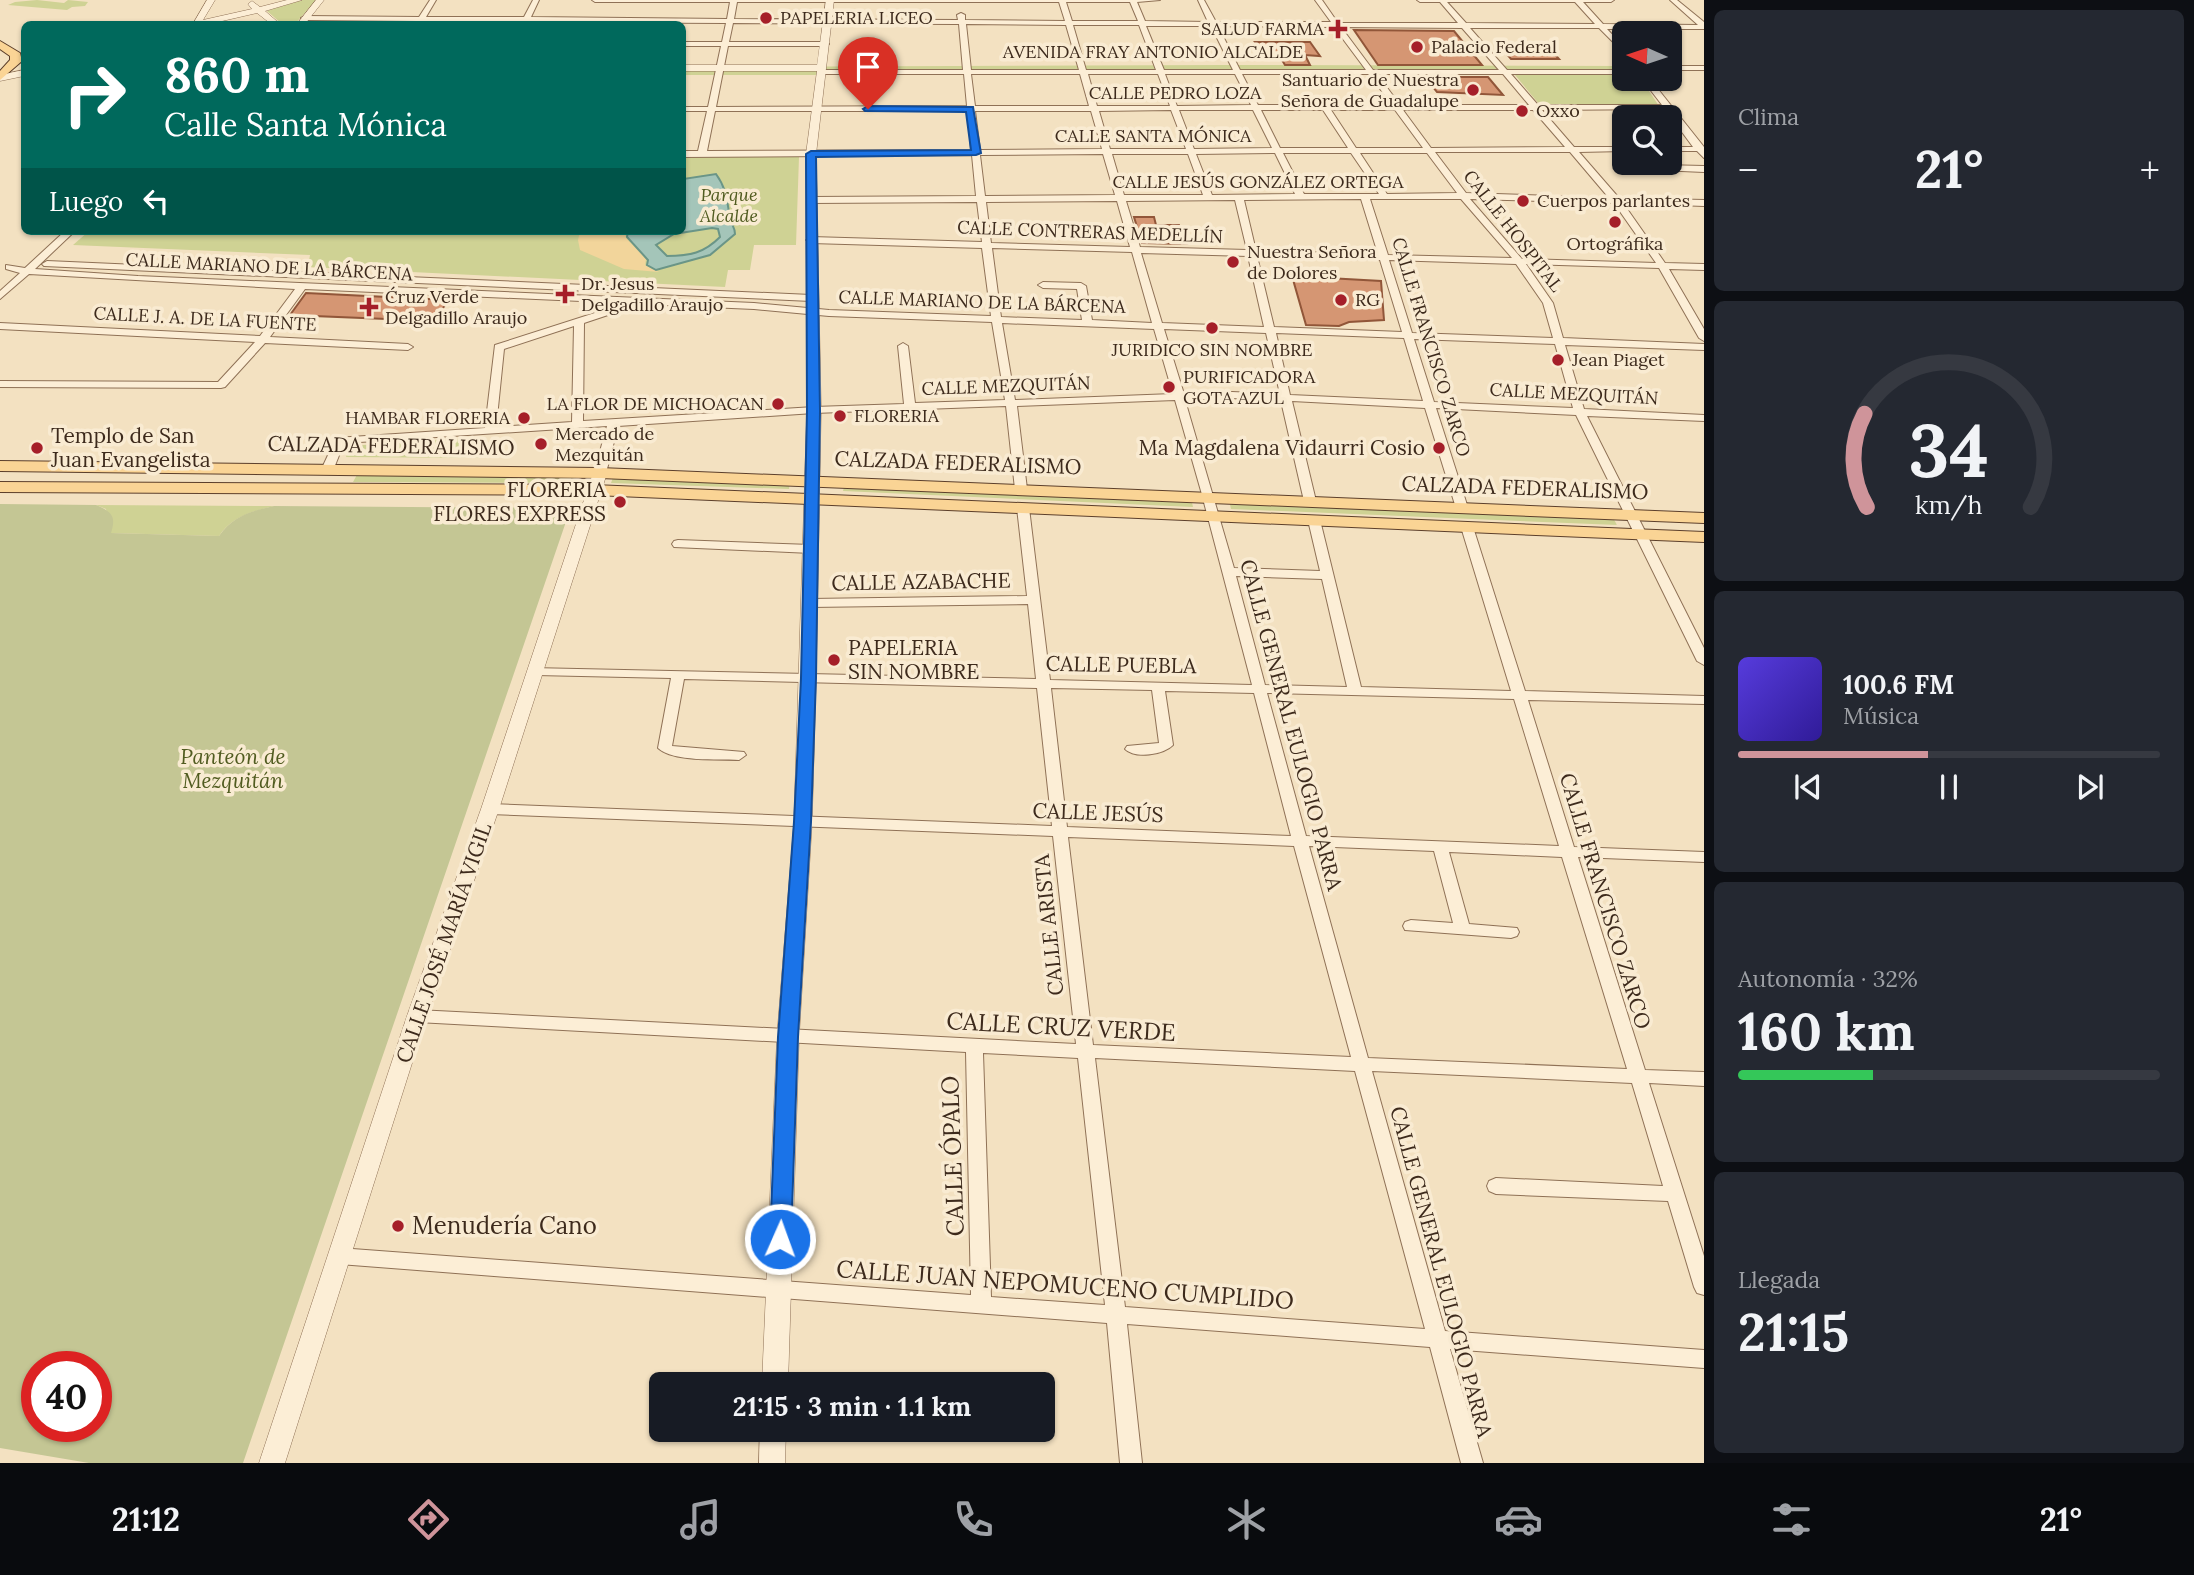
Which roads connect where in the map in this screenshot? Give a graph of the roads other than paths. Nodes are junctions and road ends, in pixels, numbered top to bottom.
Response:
1 (211, 0) edge
2 (298, 0) edge
3 (320, 0) edge
4 (433, 0) edge
5 (536, 0) edge
6 (595, 0) edge
7 (634, 0) edge
8 (734, 0) edge
9 (830, 0) edge
10 (959, 0) edge
11 (1062, 0) edge
12 (1133, 0) edge
13 (1157, 0) edge
14 (1201, 0) edge
15 (1318, 0) edge
16 (1420, 0) edge
17 (1442, 0) edge
18 (1577, 0) edge
19 (1611, 0) edge
20 (1672, 0) edge
21 (252, 4) edge
22 (206, 9) junction
23 (200, 21) edge
24 (207, 21) edge
25 (272, 21) edge
26 (304, 21) edge
27 (420, 21) edge
28 (526, 21) edge
29 (626, 21) edge
30 (686, 21) edge
31 (730, 21) junction
32 (828, 21) junction
33 (962, 22) junction
34 (1069, 23) junction
35 (1141, 23) junction
36 (1213, 23) junction
37 (1334, 24) junction
38 (1463, 25) junction
39 (1603, 26) junction
40 (1704, 27) edge
41 (1612, 37) edge
42 (0, 44) edge
43 (686, 44) edge
44 (725, 44) junction
45 (825, 44) junction
46 (19, 66) edge
47 (1159, 69) junction
48 (1505, 69) junction
49 (686, 70) edge
50 (720, 70) junction
51 (823, 70) junction
52 (967, 70) junction
53 (1084, 70) junction
54 (1236, 70) junction
55 (1368, 70) junction
56 (1612, 70) edge
57 (1682, 70) edge
58 (1704, 70) edge
59 (21, 74) edge
60 (0, 77) edge
61 (1655, 91) edge
62 (1666, 105) edge
63 (1537, 107) junction
64 (1612, 107) edge
65 (1326, 108) junction
66 (1398, 108) junction
67 (686, 109) edge
68 (712, 109) junction
69 (817, 109) junction
70 (970, 109) junction
71 (1096, 109) junction
72 (1175, 109) junction
73 (1256, 109) junction
74 (1682, 125) edge
75 (1573, 149) junction
76 (1612, 149) edge
77 (1429, 150) junction
78 (1682, 150) edge
79 (1278, 151) junction
80 (1354, 151) junction
81 (1702, 151) edge
82 (1108, 152) junction
83 (1191, 152) junction
84 (976, 153) junction
85 (686, 154) edge
86 (702, 154) junction
87 (811, 154) junction
88 (1682, 168) edge
89 (1704, 169) edge
90 (1463, 196) junction
91 (1301, 197) junction
92 (1365, 197) junction
93 (1385, 197) junction
94 (1209, 198) junction
95 (1239, 198) junction
96 (1122, 199) junction
97 (811, 200) junction
98 (982, 200) junction
99 (1616, 200) junction
100 (1704, 203) edge
101 (66, 235) edge
102 (811, 240) junction
103 (988, 245) junction
104 (1137, 249) junction
105 (1252, 253) junction
106 (1383, 257) junction
107 (1518, 261) junction
108 (34, 263) junction
109 (1662, 265) junction
110 (4, 267) edge
111 (1704, 267) edge
112 (25, 271) junction
113 (351, 277) junction
114 (406, 279) junction
115 (1043, 285) dead end
116 (302, 286) junction
117 (335, 288) junction
118 (388, 290) junction
119 (642, 295) junction
120 (0, 296) edge
121 (811, 304) junction
122 (998, 320) junction
123 (579, 323) junction
124 (1088, 324) junction
125 (0, 326) edge
126 (1159, 326) junction
127 (1270, 330) junction
128 (1408, 335) junction
129 (1704, 338) edge
130 (263, 339) junction
131 (1557, 341) junction
132 (903, 346) dead end
133 (408, 347) dead end
134 (1704, 347) edge
135 (0, 384) edge
136 (1179, 396) junction
137 (1286, 398) junction
138 (1013, 404) junction
139 (1428, 404) junction
140 (910, 407) junction
141 (814, 411) junction
142 (1579, 411) junction
143 (1704, 418) edge
144 (614, 422) junction
145 (577, 424) junction
146 (490, 430) junction
147 (0, 466) edge
148 (328, 468) junction
149 (597, 481) junction
150 (0, 487) edge
151 (1021, 489) junction
152 (812, 490) junction
153 (1208, 496) junction
154 (1310, 501) junction
155 (1023, 508) junction
156 (1461, 508) junction
157 (1632, 515) junction
158 (1213, 516) junction
159 (1704, 518) edge
160 (1314, 520) junction
161 (1467, 527) junction
162 (1642, 534) junction
163 (1704, 537) edge
164 (678, 544) dead end
165 (811, 549) junction
166 (1229, 572) junction
167 (1326, 575) junction
168 (1034, 600) junction
169 (810, 603) junction
170 (1704, 661) edge
171 (536, 671) junction
172 (678, 675) junction
173 (808, 678) junction
174 (1043, 684) junction
175 (1158, 687) junction
176 (1258, 689) junction
177 (1355, 692) junction
178 (1519, 696) junction
179 (1704, 701) edge
180 (1132, 749) dead end
181 (739, 755) dead end
182 (490, 809) junction
183 (803, 822) junction
184 (1062, 833) junction
185 (1300, 842) junction
186 (1440, 847) junction
187 (1568, 852) junction
188 (1704, 857) edge
189 (1411, 926) dead end
190 (1463, 929) junction
191 (1511, 932) dead end
192 (417, 1016) junction
193 (788, 1037) junction
194 (974, 1048) junction
195 (1087, 1054) junction
196 (1362, 1063) junction
197 (1639, 1076) junction
198 (1704, 1079) edge
199 (1496, 1186) dead end
200 (1675, 1194) junction
201 (339, 1256) junction
202 (1704, 1287) edge
203 (779, 1290) junction
204 (981, 1305) junction
205 (1116, 1315) junction
206 (1436, 1340) junction
207 (1704, 1359) edge
208 (776, 1372) edge
209 (773, 1442) edge
210 (272, 1463) edge
211 (772, 1463) edge
212 (1131, 1463) edge
213 (1472, 1463) edge

1 - 22 street
2 - 21 street
3 - 26 street
4 - 27 street
5 - 28 street
6 - 7 street
7 - 8 street
7 - 29 street
8 - 9 street
8 - 31 street
9 - 10 street
9 - 32 street
10 - 11 street
10 - 33 street
11 - 12 street
11 - 34 street, CALLE GENERAL EULOGIO PARRA
12 - 13 street
12 - 35 street
14 - 36 street
15 - 37 street, CALLE HOSPITAL
16 - 17 street
17 - 18 street
17 - 38 street
18 - 19 street
18 - 39 street
20 - 40 street
21 - 22 street
21 - 24 street
21 - 25 street
22 - 23 street
30 - 31 street
31 - 32 street
31 - 44 street
32 - 33 street
32 - 45 street
33 - 34 street
33 - 52 street
34 - 35 street
34 - 53 street, CALLE GENERAL EULOGIO PARRA
35 - 36 street
35 - 47 street
36 - 37 street
36 - 54 street
37 - 38 street
37 - 55 street, CALLE HOSPITAL
38 - 39 street
38 - 48 street
39 - 40 street
39 - 41 street
42 - 46 main road
43 - 44 street
44 - 45 street
44 - 50 street
45 - 51 street
46 - 60 main road
47 - 53 street, AVENIDA FRAY ANTONIO ALCALDE
47 - 54 street, AVENIDA FRAY ANTONIO ALCALDE
47 - 72 street
48 - 55 street, AVENIDA FRAY ANTONIO ALCALDE
48 - 56 street, AVENIDA FRAY ANTONIO ALCALDE
48 - 63 street
49 - 50 street, AVENIDA FRAY ANTONIO ALCALDE
50 - 51 street, AVENIDA FRAY ANTONIO ALCALDE
50 - 68 street
51 - 52 street, AVENIDA FRAY ANTONIO ALCALDE
51 - 69 street
52 - 53 street, AVENIDA FRAY ANTONIO ALCALDE
52 - 70 street
53 - 71 street, CALLE GENERAL EULOGIO PARRA
54 - 55 street, AVENIDA FRAY ANTONIO ALCALDE
54 - 73 street
55 - 66 street, CALLE HOSPITAL
57 - 58 street
59 - 60 street
61 - 62 street
63 - 64 street, CALLE PEDRO LOZA
63 - 66 street, CALLE PEDRO LOZA
63 - 75 street
65 - 66 street, CALLE PEDRO LOZA
65 - 73 street, CALLE PEDRO LOZA
65 - 80 street
66 - 77 street, CALLE HOSPITAL
67 - 68 street, CALLE PEDRO LOZA
68 - 69 street, CALLE PEDRO LOZA
68 - 86 street
69 - 70 street, CALLE PEDRO LOZA
69 - 87 street
70 - 71 street, CALLE PEDRO LOZA
70 - 84 street
71 - 72 street, CALLE PEDRO LOZA
71 - 82 street, CALLE GENERAL EULOGIO PARRA
72 - 73 street, CALLE PEDRO LOZA
72 - 83 street
73 - 79 street
74 - 81 street
75 - 76 street, CALLE SANTA MÓNICA
75 - 77 street, CALLE SANTA MÓNICA
75 - 99 street
77 - 80 street, CALLE SANTA MÓNICA
77 - 90 street, CALLE HOSPITAL
78 - 81 street
79 - 80 street, CALLE SANTA MÓNICA
79 - 83 street, CALLE SANTA MÓNICA
79 - 91 street
80 - 93 street
82 - 83 street, CALLE SANTA MÓNICA
82 - 84 street, CALLE SANTA MÓNICA
82 - 96 street, CALLE GENERAL EULOGIO PARRA
83 - 94 street
84 - 87 street, CALLE SANTA MÓNICA
84 - 98 street
85 - 86 street, CALLE SANTA MÓNICA
86 - 87 street, CALLE SANTA MÓNICA
87 - 97 street
88 - 89 street
90 - 93 street, CALLE JESÚS GONZÁLEZ ORTEGA
90 - 99 street, CALLE JESÚS GONZÁLEZ ORTEGA
90 - 107 street, CALLE HOSPITAL
91 - 92 street, CALLE JESÚS GONZÁLEZ ORTEGA
91 - 95 street, CALLE JESÚS GONZÁLEZ ORTEGA
92 - 93 street, CALLE JESÚS GONZÁLEZ ORTEGA
92 - 106 street, CALLE FRANCISCO ZARCO
94 - 95 street, CALLE JESÚS GONZÁLEZ ORTEGA
94 - 96 street, CALLE JESÚS GONZÁLEZ ORTEGA
95 - 105 street
96 - 98 street, CALLE JESÚS GONZÁLEZ ORTEGA
96 - 104 street, CALLE GENERAL EULOGIO PARRA
97 - 98 street, CALLE JESÚS GONZÁLEZ ORTEGA
97 - 102 street
98 - 103 street
99 - 100 street, CALLE JESÚS GONZÁLEZ ORTEGA
99 - 109 street
101 - 108 street
102 - 103 street, CALLE CONTRERAS MEDELLÍN
102 - 121 street
103 - 104 street, CALLE CONTRERAS MEDELLÍN
103 - 122 street
104 - 105 street, CALLE CONTRERAS MEDELLÍN
104 - 126 street, CALLE GENERAL EULOGIO PARRA
105 - 106 street, CALLE CONTRERAS MEDELLÍN
105 - 127 street
106 - 107 street, CALLE CONTRERAS MEDELLÍN
106 - 128 street, CALLE FRANCISCO ZARCO
107 - 109 street, CALLE CONTRERAS MEDELLÍN
107 - 131 street, CALLE HOSPITAL
108 - 110 street, CALLE MARIANO DE LA BÁRCENA
108 - 112 street
108 - 113 street, CALLE MARIANO DE LA BÁRCENA
109 - 111 street, CALLE CONTRERAS MEDELLÍN
109 - 129 street
110 - 112 street, CALLE MARIANO DE LA BÁRCENA
112 - 116 street, CALLE MARIANO DE LA BÁRCENA
112 - 120 street
113 - 114 street, CALLE MARIANO DE LA BÁRCENA
113 - 117 street
114 - 118 street
114 - 119 street, CALLE MARIANO DE LA BÁRCENA
115 - 124 street
116 - 117 street, CALLE MARIANO DE LA BÁRCENA
116 - 130 street
117 - 118 street, CALLE MARIANO DE LA BÁRCENA
118 - 119 street, CALLE MARIANO DE LA BÁRCENA
119 - 121 street, CALLE MARIANO DE LA BÁRCENA
119 - 123 street
121 - 122 street, CALLE MARIANO DE LA BÁRCENA
121 - 141 street
122 - 124 street, CALLE MARIANO DE LA BÁRCENA
122 - 138 street
123 - 145 street
123 - 146 street
124 - 126 street, CALLE MARIANO DE LA BÁRCENA
125 - 130 street, CALLE J. A. DE LA FUENTE
126 - 127 street, CALLE MARIANO DE LA BÁRCENA
126 - 136 street, CALLE GENERAL EULOGIO PARRA
127 - 128 street, CALLE MARIANO DE LA BÁRCENA
127 - 137 street
128 - 131 street, CALLE MARIANO DE LA BÁRCENA
128 - 139 street, CALLE FRANCISCO ZARCO
130 - 133 street, CALLE J. A. DE LA FUENTE
130 - 135 street
131 - 134 street, CALLE MARIANO DE LA BÁRCENA
131 - 142 street, CALLE HOSPITAL
132 - 140 street
136 - 137 street, CALLE MEZQUITÁN
136 - 138 street, CALLE MEZQUITÁN
136 - 153 street, CALLE GENERAL EULOGIO PARRA
137 - 139 street, CALLE MEZQUITÁN
137 - 154 street
138 - 140 street, CALLE MEZQUITÁN
138 - 151 street
139 - 142 street, CALLE MEZQUITÁN
139 - 156 street, CALLE FRANCISCO ZARCO
140 - 141 street, CALLE MEZQUITÁN
141 - 144 street, CALLE MEZQUITÁN
141 - 152 street
142 - 143 street, CALLE MEZQUITÁN
142 - 157 street, CALLE HOSPITAL
144 - 145 street, CALLE MEZQUITÁN
144 - 149 street, CALLE JOSÉ MARÍA VIGIL
145 - 146 street, CALLE MEZQUITÁN
146 - 148 street, CALLE MEZQUITÁN
147 - 148 main road, CALZADA FEDERALISMO
148 - 149 main road, CALZADA FEDERALISMO
149 - 150 main road, CALZADA FEDERALISMO
149 - 152 main road, CALZADA FEDERALISMO
149 - 171 street, CALLE JOSÉ MARÍA VIGIL
151 - 152 main road, CALZADA FEDERALISMO
151 - 153 main road, CALZADA FEDERALISMO
152 - 155 main road, CALZADA FEDERALISMO
152 - 165 street
153 - 154 main road, CALZADA FEDERALISMO
153 - 158 street, CALLE GENERAL EULOGIO PARRA
154 - 156 main road, CALZADA FEDERALISMO
155 - 158 main road, CALZADA FEDERALISMO
155 - 168 street, CALLE ARISTA
156 - 157 main road, CALZADA FEDERALISMO
157 - 159 main road, CALZADA FEDERALISMO
157 - 162 street, CALLE HOSPITAL
158 - 160 main road, CALZADA FEDERALISMO
158 - 166 street, CALLE GENERAL EULOGIO PARRA
160 - 161 main road, CALZADA FEDERALISMO
160 - 167 street
161 - 162 main road, CALZADA FEDERALISMO
161 - 178 street, CALLE FRANCISCO ZARCO
162 - 163 main road, CALZADA FEDERALISMO
162 - 170 street, CALLE HOSPITAL
164 - 165 street
165 - 169 street
166 - 167 street
166 - 176 street, CALLE GENERAL EULOGIO PARRA
167 - 177 street
168 - 169 street, CALLE AZABACHE
168 - 174 street, CALLE ARISTA
169 - 173 street
171 - 172 street, CALLE PUEBLA
171 - 182 street, CALLE JOSÉ MARÍA VIGIL
172 - 173 street, CALLE PUEBLA
172 - 181 street
173 - 174 street, CALLE PUEBLA
173 - 183 street
174 - 175 street, CALLE PUEBLA
174 - 184 street, CALLE ARISTA
175 - 176 street, CALLE PUEBLA
175 - 180 street
176 - 177 street, CALLE PUEBLA
176 - 185 street, CALLE GENERAL EULOGIO PARRA
177 - 178 street, CALLE PUEBLA
178 - 179 street, CALLE PUEBLA
178 - 187 street, CALLE FRANCISCO ZARCO
182 - 183 street, CALLE JESÚS
182 - 192 street, CALLE JOSÉ MARÍA VIGIL
183 - 184 street, CALLE JESÚS
183 - 193 street
184 - 185 street, CALLE JESÚS
184 - 195 street, CALLE ARISTA
185 - 186 street, CALLE JESÚS
185 - 196 street, CALLE GENERAL EULOGIO PARRA
186 - 187 street, CALLE JESÚS
186 - 190 street
187 - 188 street, CALLE JESÚS
187 - 197 street, CALLE FRANCISCO ZARCO
189 - 190 street
190 - 191 street
192 - 193 street, CALLE CRUZ VERDE
192 - 201 street, CALLE JOSÉ MARÍA VIGIL
193 - 194 street, CALLE CRUZ VERDE
193 - 203 street
194 - 195 street, CALLE CRUZ VERDE
194 - 204 street, CALLE ÓPALO
195 - 196 street, CALLE CRUZ VERDE
195 - 205 street, CALLE ARISTA
196 - 197 street, CALLE CRUZ VERDE
196 - 206 street, CALLE GENERAL EULOGIO PARRA
197 - 198 street, CALLE CRUZ VERDE
197 - 200 street, CALLE FRANCISCO ZARCO
199 - 200 street
200 - 202 street, CALLE FRANCISCO ZARCO
201 - 203 street, CALLE JUAN NEPOMUCENO CUMPLIDO
201 - 210 street, CALLE JOSÉ MARÍA VIGIL
203 - 204 street, CALLE JUAN NEPOMUCENO CUMPLIDO
203 - 208 street
204 - 205 street, CALLE JUAN NEPOMUCENO CUMPLIDO
205 - 206 street, CALLE JUAN NEPOMUCENO CUMPLIDO
205 - 212 street, CALLE ARISTA
206 - 207 street, CALLE JUAN NEPOMUCENO CUMPLIDO
206 - 213 street, CALLE GENERAL EULOGIO PARRA
209 - 211 street

